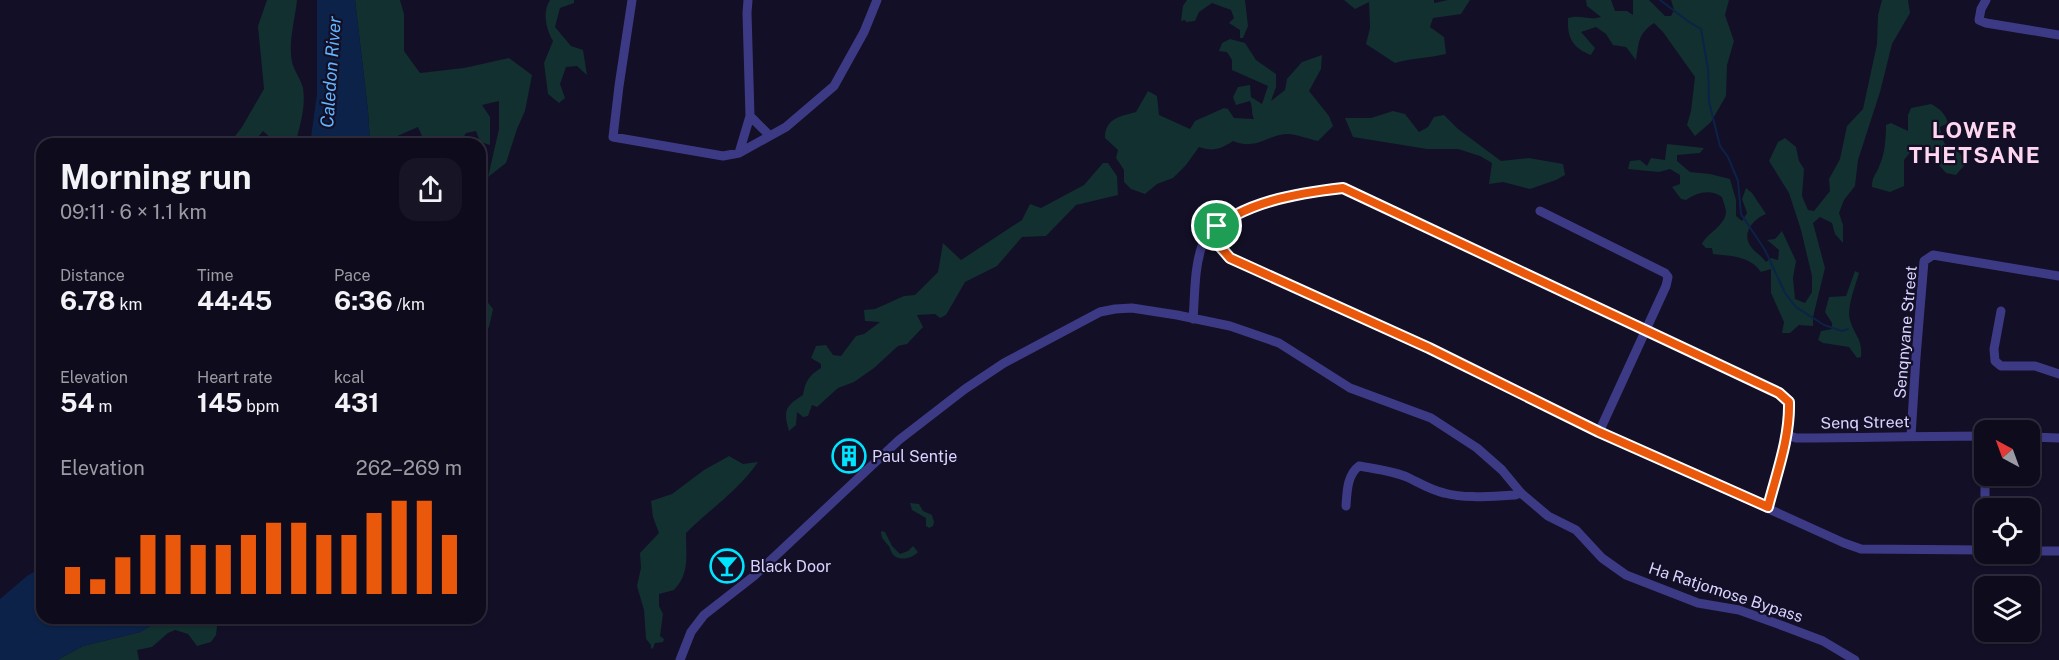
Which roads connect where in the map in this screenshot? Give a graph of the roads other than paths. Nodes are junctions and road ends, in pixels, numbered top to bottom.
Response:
1 (632, 0) edge
2 (748, 0) edge
3 (877, 0) edge
4 (1986, 0) edge
5 (2059, 35) edge
6 (750, 116) junction
7 (770, 136) junction
8 (739, 153) junction
9 (1540, 211) dead end
10 (1209, 234) junction
11 (2059, 276) edge
12 (2001, 311) dead end
13 (1193, 319) junction
14 (1646, 330) junction
15 (2059, 374) edge
16 (1599, 432) junction
17 (1787, 435) junction
18 (1911, 436) junction
19 (1974, 436) edge
20 (2040, 437) edge
21 (2059, 438) edge
22 (1521, 493) junction
23 (1346, 506) dead end
24 (1768, 507) junction
25 (1974, 550) edge
26 (2040, 550) edge
27 (2059, 551) edge
28 (680, 660) edge
29 (1855, 660) edge

1 - 8 street
2 - 6 street
3 - 7 street
4 - 5 street
6 - 7 street
6 - 8 street
7 - 8 street
9 - 14 street
10 - 13 street
10 - 14 street
10 - 16 street
11 - 18 street, Senqnyane Street
12 - 15 street
13 - 22 street, Ha Ratjomose Bypass
13 - 28 street, Ha Ratjomose Bypass
14 - 16 street
14 - 17 street
16 - 24 street
17 - 18 street, Senq Street
17 - 24 street
18 - 19 street, Senq Street
20 - 21 street
22 - 23 street
22 - 29 street, Ha Ratjomose Bypass
24 - 25 street
26 - 27 street

